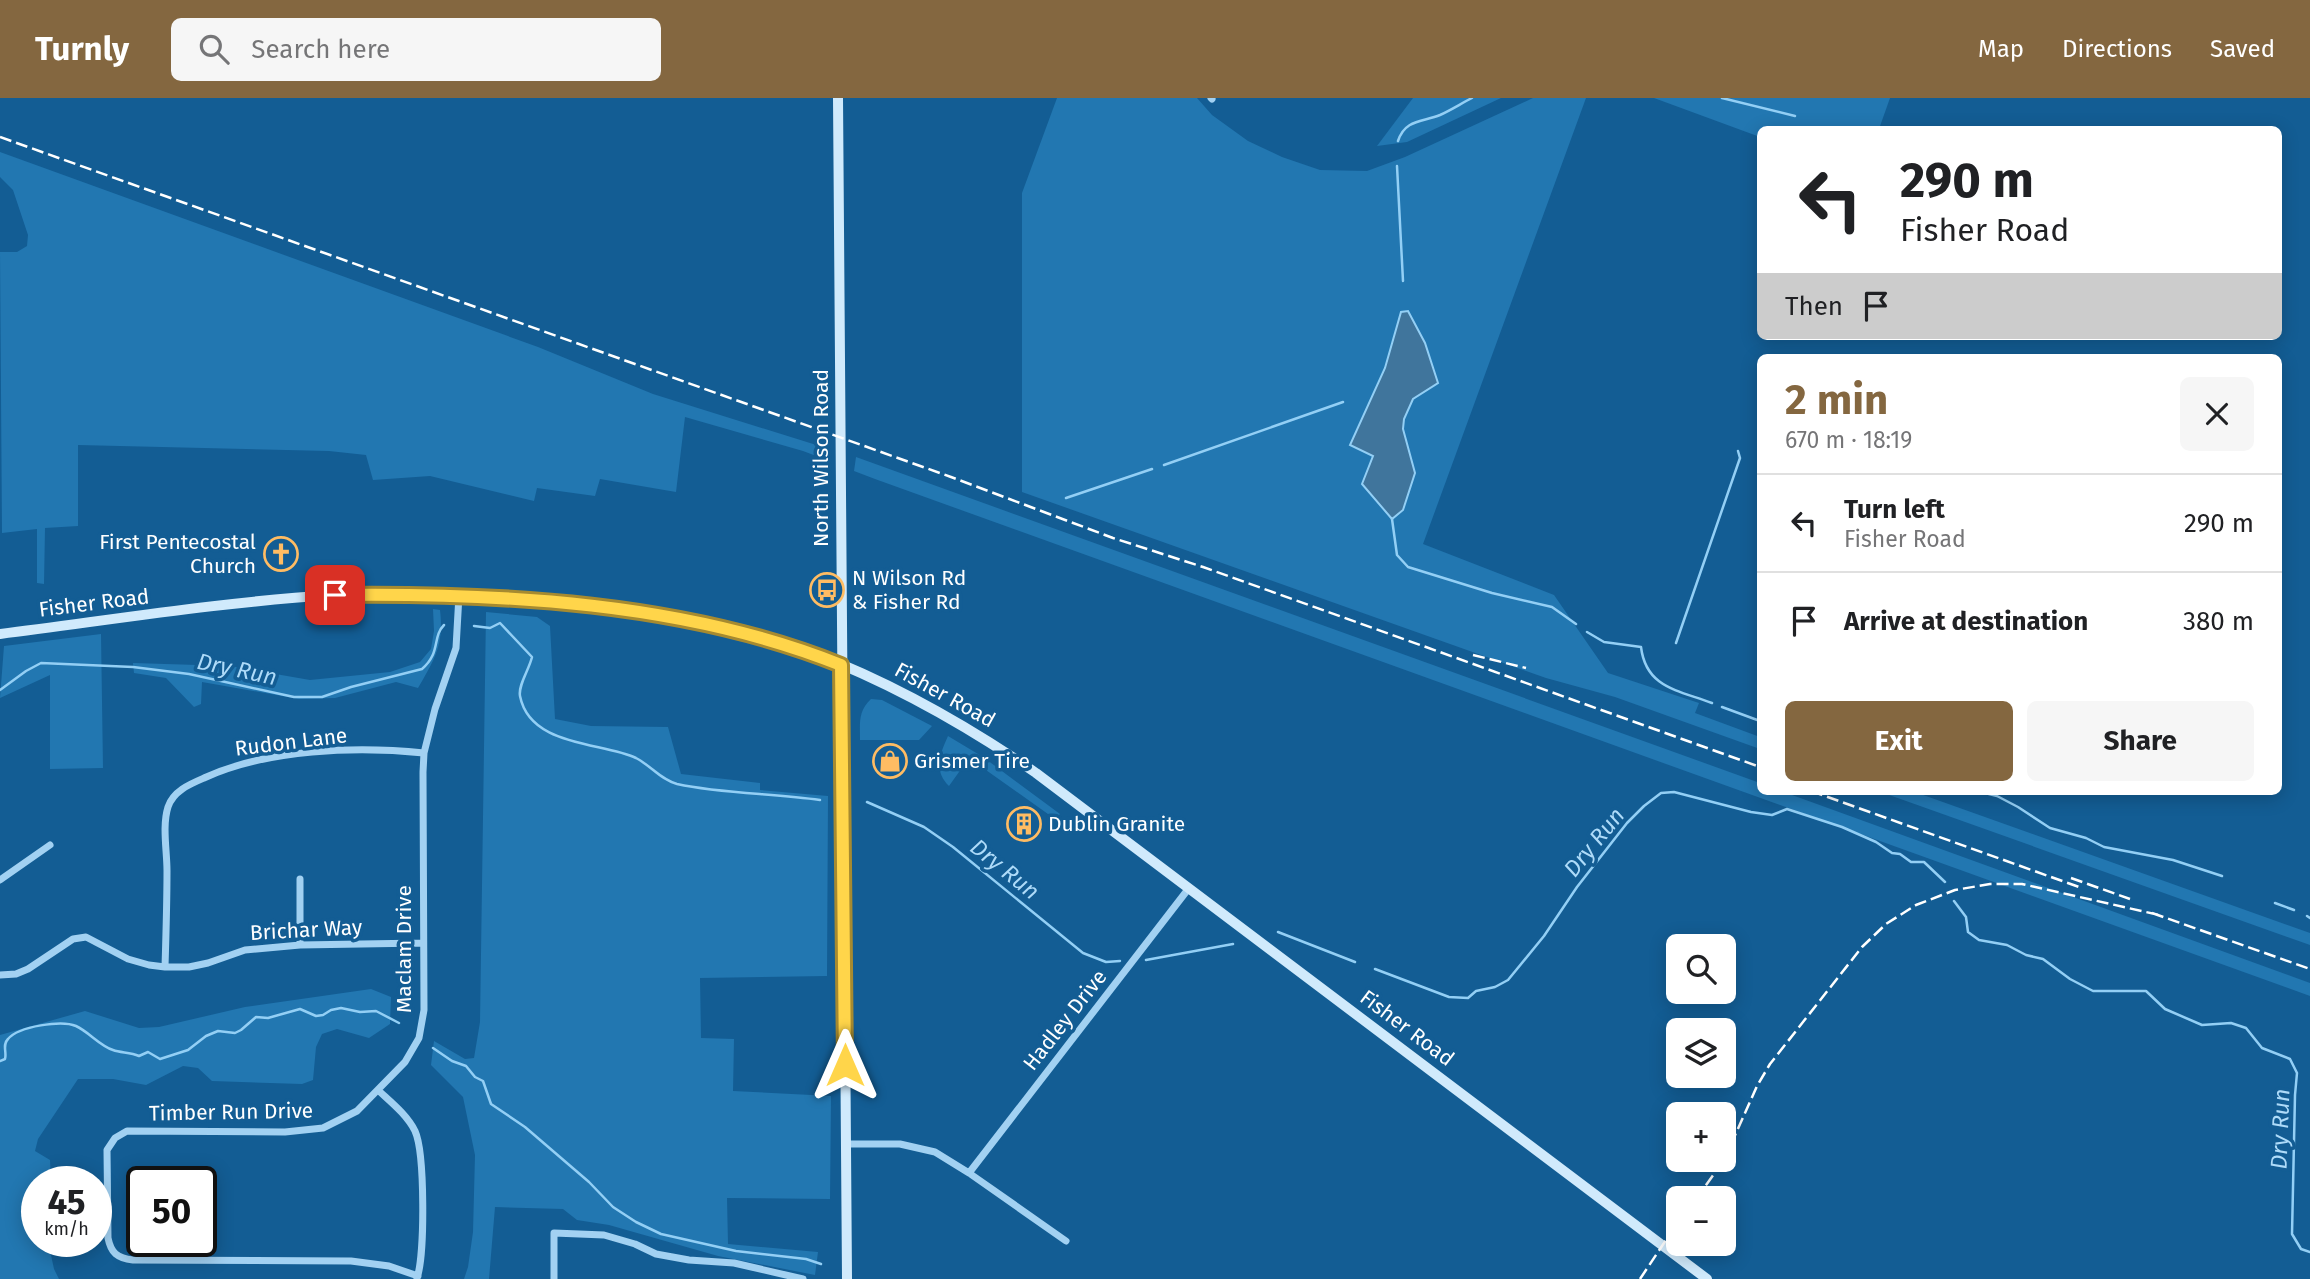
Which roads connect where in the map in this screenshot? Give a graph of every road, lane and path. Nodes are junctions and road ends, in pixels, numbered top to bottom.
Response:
1 (838, 98) edge
2 (459, 595) junction
3 (0, 634) edge
4 (841, 665) junction
5 (424, 754) junction
6 (50, 845) dead end
7 (300, 879) dead end
8 (0, 880) edge
9 (1189, 888) junction
10 (423, 943) junction
11 (300, 945) junction
12 (165, 967) junction
13 (0, 975) edge
14 (379, 1090) junction
15 (846, 1144) junction
16 (969, 1173) junction
17 (1066, 1241) dead end
18 (418, 1277) edge
19 (554, 1279) edge
20 (803, 1279) edge
21 (847, 1279) edge
22 (1707, 1279) edge

1 - 4 main road, North Wilson Road
2 - 3 main road, Fisher Road
2 - 4 main road, Fisher Road
2 - 5 street, Maclam Drive
4 - 9 main road, Fisher Road
4 - 15 main road, North Wilson Road
5 - 10 street, Maclam Drive
5 - 12 street, Rudon Lane
6 - 8 street
7 - 11 street
9 - 16 street, Hadley Drive
9 - 22 main road, Fisher Road
10 - 11 street, Brichar Way
10 - 14 street, Maclam Drive
11 - 12 street, Brichar Way
12 - 13 street, Brichar Way
14 - 18 street
14 - 18 street, Timber Run Drive
15 - 16 street
15 - 21 main road, North Wilson Road
16 - 17 street
19 - 20 street

